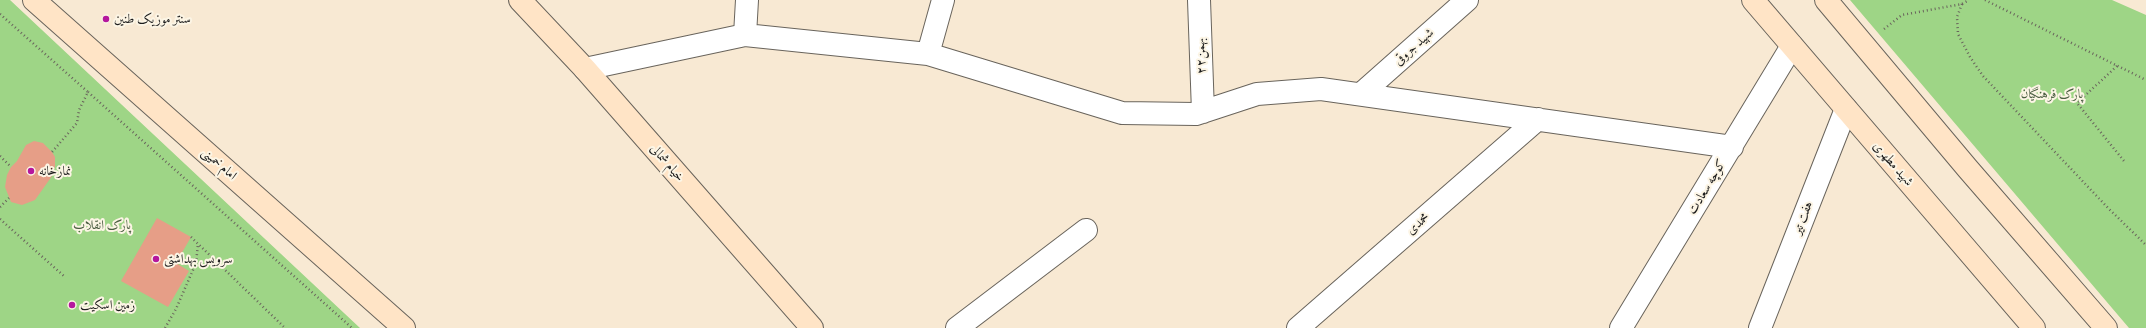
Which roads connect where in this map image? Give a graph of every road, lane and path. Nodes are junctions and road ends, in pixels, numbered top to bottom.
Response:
1 (747, 0) edge
2 (943, 0) edge
3 (1199, 0) edge
4 (1468, 0) edge
5 (1753, 0) edge
6 (1826, 0) edge
7 (1969, 0) edge
8 (1985, 0) edge
9 (42, 3) edge
10 (527, 3) edge
11 (1962, 4) junction
12 (0, 14) edge
13 (745, 35) junction
14 (1864, 45) junction
15 (1792, 46) junction
16 (928, 54) junction
17 (2117, 66) junction
18 (585, 69) junction
19 (2146, 80) edge
20 (88, 92) junction
21 (1361, 94) junction
22 (1846, 109) junction
23 (1203, 112) junction
24 (1538, 119) junction
25 (1732, 147) junction
26 (52, 152) dead end
27 (0, 156) edge
28 (2124, 161) dead end
29 (11, 167) dead end
30 (9, 198) dead end
31 (0, 207) edge
32 (0, 219) edge
33 (1086, 230) dead end
34 (190, 237) dead end
35 (198, 244) junction
36 (2146, 244) edge
37 (65, 277) dead end
38 (166, 328) edge
39 (285, 328) edge
40 (352, 328) edge
41 (404, 328) edge
42 (812, 328) edge
43 (957, 328) edge
44 (1298, 328) edge
45 (1621, 328) edge
46 (1760, 328) edge
47 (2034, 328) edge
48 (2106, 328) edge

1 - 13 street
2 - 16 street
3 - 23 street, ۲۲بهمن
4 - 21 street, شهید جروقی
5 - 15 main road, شهید مطهری
6 - 14 main road
7 - 11 path
8 - 17 path
9 - 41 main road, امام خمینی
10 - 18 main road, خیام شمالی
11 - 14 path
11 - 36 path
12 - 20 path
13 - 16 street
13 - 18 street
14 - 48 main road
15 - 22 main road, شهید مطهری
15 - 25 street, کوچه سعادت
16 - 23 street
17 - 19 path
17 - 28 path
18 - 42 main road, خیام شمالی
20 - 26 path
20 - 40 path
21 - 23 street
21 - 24 street
22 - 46 street, هفت تير
22 - 47 main road, شهید مطهری
24 - 25 street
24 - 44 street, محمدی
25 - 45 street, کوچه سعادت
27 - 29 path
30 - 31 path
32 - 37 path
33 - 43 street
34 - 35 path
35 - 38 path
35 - 39 path

